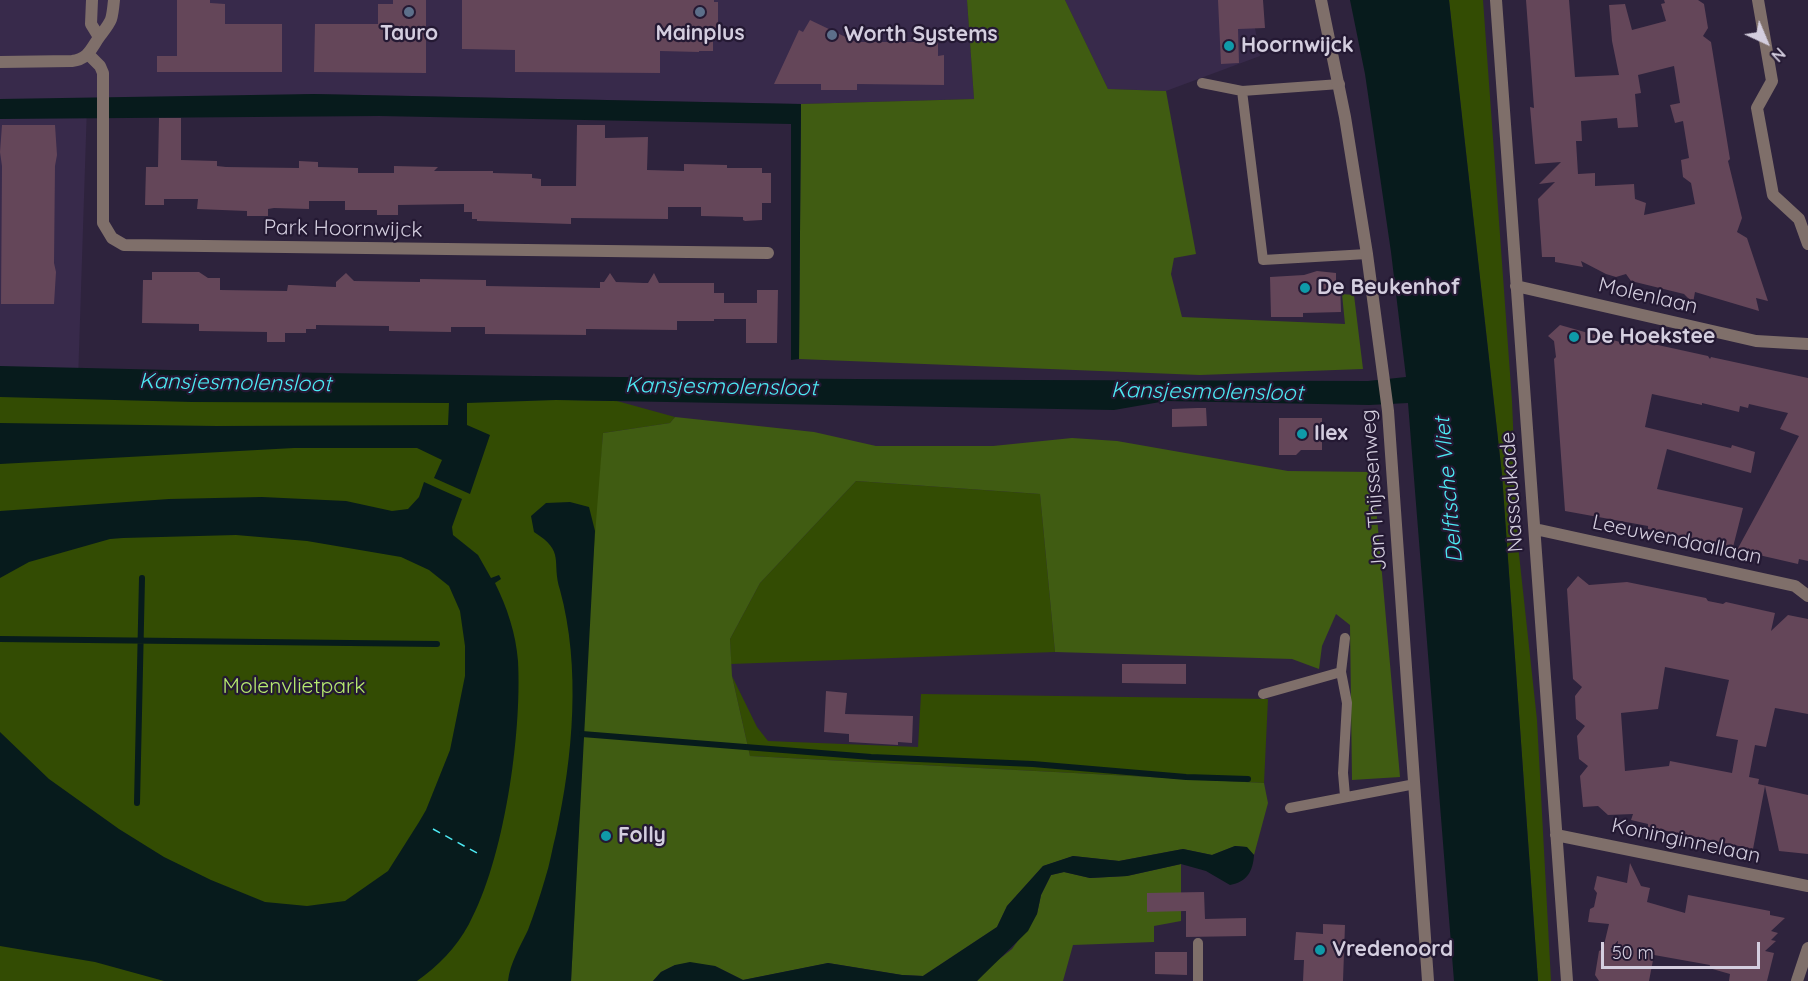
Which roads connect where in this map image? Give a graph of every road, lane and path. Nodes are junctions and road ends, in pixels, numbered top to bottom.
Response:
1 (92, 0) edge
2 (114, 0) edge
3 (1321, 0) edge
4 (1496, 0) edge
5 (1758, 0) edge
6 (99, 38) junction
7 (88, 54) junction
8 (0, 62) edge
9 (1202, 83) dead end
10 (1340, 84) junction
11 (1242, 91) junction
12 (1808, 244) edge
13 (768, 253) dead end
14 (1367, 254) junction
15 (1516, 286) junction
16 (1808, 344) edge
17 (1535, 529) junction
18 (1808, 597) edge
19 (1345, 638) dead end
20 (1341, 672) junction
21 (1263, 694) dead end
22 (1415, 784) junction
23 (1345, 796) junction
24 (1290, 808) dead end
25 (1556, 835) junction
26 (1808, 886) edge
27 (1198, 943) dead end
28 (1808, 948) edge
29 (1198, 981) edge
30 (1428, 981) edge
31 (1567, 981) edge
32 (1797, 981) edge

1 - 6 street
2 - 6 street
3 - 10 street, Jan Thijssenweg
4 - 15 street, Nassaukade
5 - 12 street
6 - 7 street
7 - 8 street
7 - 13 street, Park Hoornwijck
9 - 11 lane
10 - 11 lane
10 - 14 street, Jan Thijssenweg
11 - 14 lane
14 - 22 street, Jan Thijssenweg
15 - 16 street, Molenlaan
15 - 17 street, Nassaukade
17 - 18 street, Leeuwendaallaan
17 - 25 street, Nassaukade
19 - 20 lane
20 - 21 lane
20 - 23 lane
22 - 23 lane
22 - 30 street, Jan Thijssenweg
23 - 24 lane
25 - 26 street, Koninginnelaan
25 - 31 street, Nassaukade
27 - 29 lane
28 - 32 street

